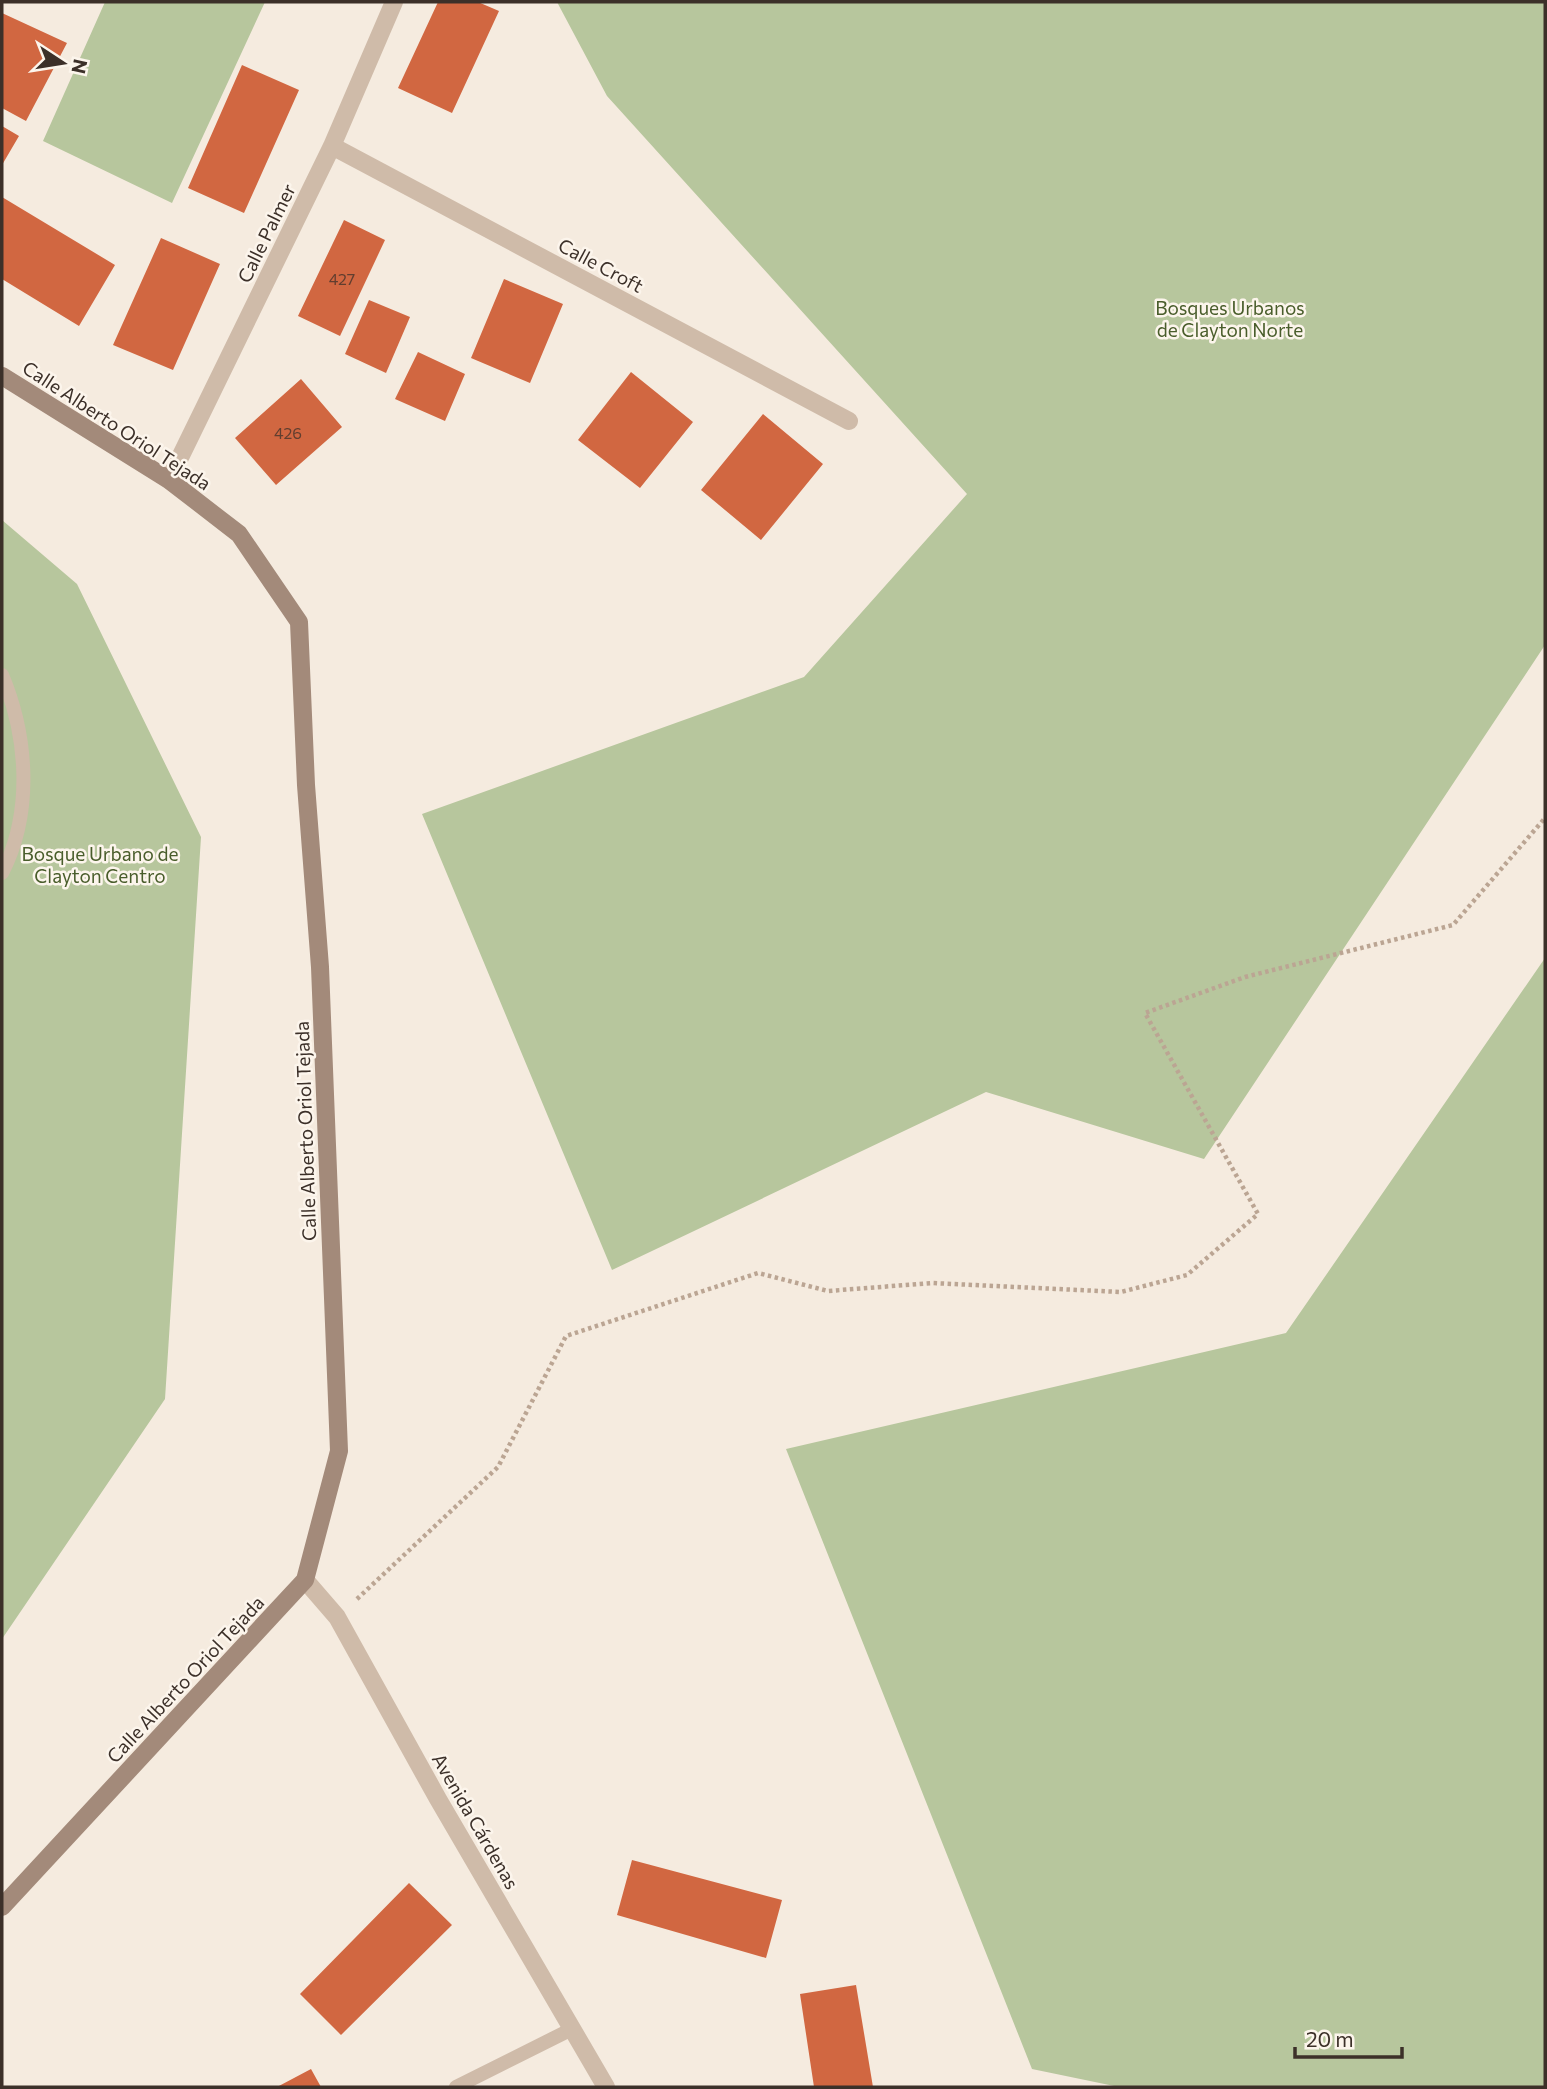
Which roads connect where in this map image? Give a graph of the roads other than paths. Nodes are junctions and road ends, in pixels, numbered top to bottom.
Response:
1 (394, 2) edge
2 (332, 146) junction
3 (2, 376) edge
4 (849, 421) dead end
5 (169, 480) junction
6 (2, 675) edge
7 (2, 873) edge
8 (305, 1580) junction
9 (2, 1907) edge
10 (572, 2029) junction
11 (456, 2087) edge
12 (606, 2087) edge

1 - 2 street, Calle Palmer
2 - 4 street, Calle Croft
2 - 5 street, Calle Palmer
3 - 5 street, Calle Alberto Oriol Tejada
5 - 8 street, Calle Alberto Oriol Tejada
6 - 7 lane
8 - 9 street, Calle Alberto Oriol Tejada
8 - 10 street, Avenida Cárdenas
10 - 11 lane
10 - 12 street, Avenida Cárdenas

